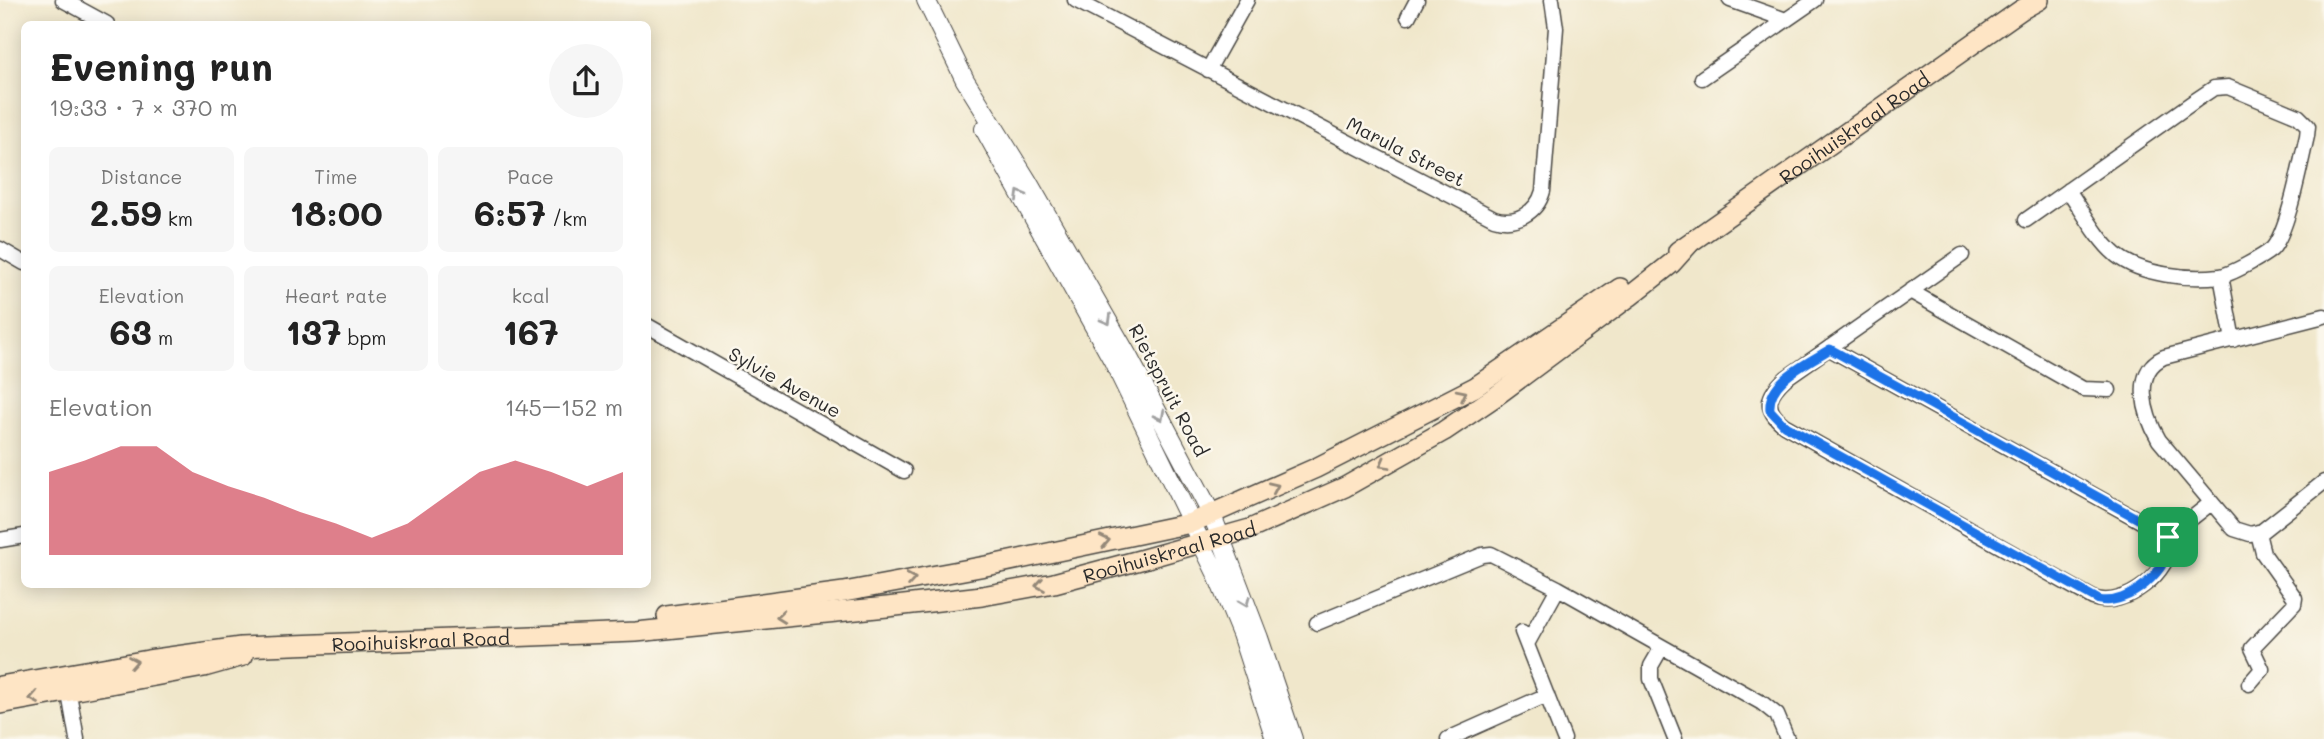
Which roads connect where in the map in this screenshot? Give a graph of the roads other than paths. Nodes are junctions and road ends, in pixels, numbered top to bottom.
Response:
1 (63, 0) edge
2 (926, 0) edge
3 (1075, 0) edge
4 (1247, 0) edge
5 (1417, 0) edge
6 (1552, 0) edge
7 (1730, 0) edge
8 (1815, 0) edge
9 (2039, 0) edge
10 (2026, 5) edge
11 (1408, 18) dead end
12 (1786, 20) junction
13 (102, 21) edge
14 (1208, 70) junction
15 (1702, 78) dead end
16 (965, 80) junction
17 (2068, 190) junction
18 (2026, 220) dead end
19 (1689, 244) junction
20 (0, 249) edge
21 (1962, 255) dead end
22 (21, 261) edge
23 (2221, 276) junction
24 (1910, 292) junction
25 (2324, 316) edge
26 (652, 328) edge
27 (2233, 340) junction
28 (1830, 349) junction
29 (2109, 390) dead end
30 (904, 471) dead end
31 (2322, 486) edge
32 (2211, 503) junction
33 (1212, 515) junction
34 (1191, 523) junction
35 (2258, 533) junction
36 (21, 536) edge
37 (2168, 537) junction
38 (1221, 538) junction
39 (0, 540) edge
40 (1201, 544) junction
41 (1558, 588) junction
42 (1317, 623) dead end
43 (564, 634) junction
44 (1662, 647) junction
45 (67, 683) junction
46 (2249, 684) dead end
47 (0, 686) edge
48 (1547, 695) junction
49 (0, 704) edge
50 (77, 739) edge
51 (1275, 739) edge
52 (1293, 739) edge
53 (1448, 739) edge
54 (1564, 739) edge
55 (1675, 739) edge
56 (1787, 739) edge

1 - 13 street
2 - 16 street, Rietspruit Road
3 - 14 street, Marula Street
4 - 14 street
5 - 11 street
6 - 14 street, Marula Street
7 - 12 street
8 - 12 street
9 - 10 main road, Rooihuiskraal Road
10 - 19 main road, Rooihuiskraal Road
12 - 15 street
16 -> 33 street, Rietspruit Road
34 -> 16 street, Rietspruit Road
17 - 18 street
17 - 23 street
17 - 23 street
33 -> 19 main road, Rooihuiskraal Road
19 -> 38 main road, Rooihuiskraal Road
20 - 22 street
21 - 24 street
23 - 27 street
24 - 28 street
24 - 29 street
25 - 27 street
26 - 30 street, Sylvie Avenue
27 - 32 street
28 - 37 street
28 - 37 street
31 - 35 street
32 - 35 street
32 - 37 street
33 - 34 main road, Rooihuiskraal Road
33 - 38 street, Rietspruit Road
34 - 40 street, Rietspruit Road
43 -> 34 main road, Rooihuiskraal Road
35 - 46 street
36 - 39 street
38 - 40 main road, Rooihuiskraal Road
38 -> 52 street, Rietspruit Road
40 -> 43 main road, Rooihuiskraal Road
40 - 51 street, Rietspruit Road
41 - 42 street
41 - 44 street
41 - 48 street
43 - 45 main road, Rooihuiskraal Road
44 - 55 street
44 - 56 street
45 - 47 main road, Rooihuiskraal Road
45 -> 49 main road, Rooihuiskraal Road
45 - 50 street
48 - 53 street
48 - 54 street

